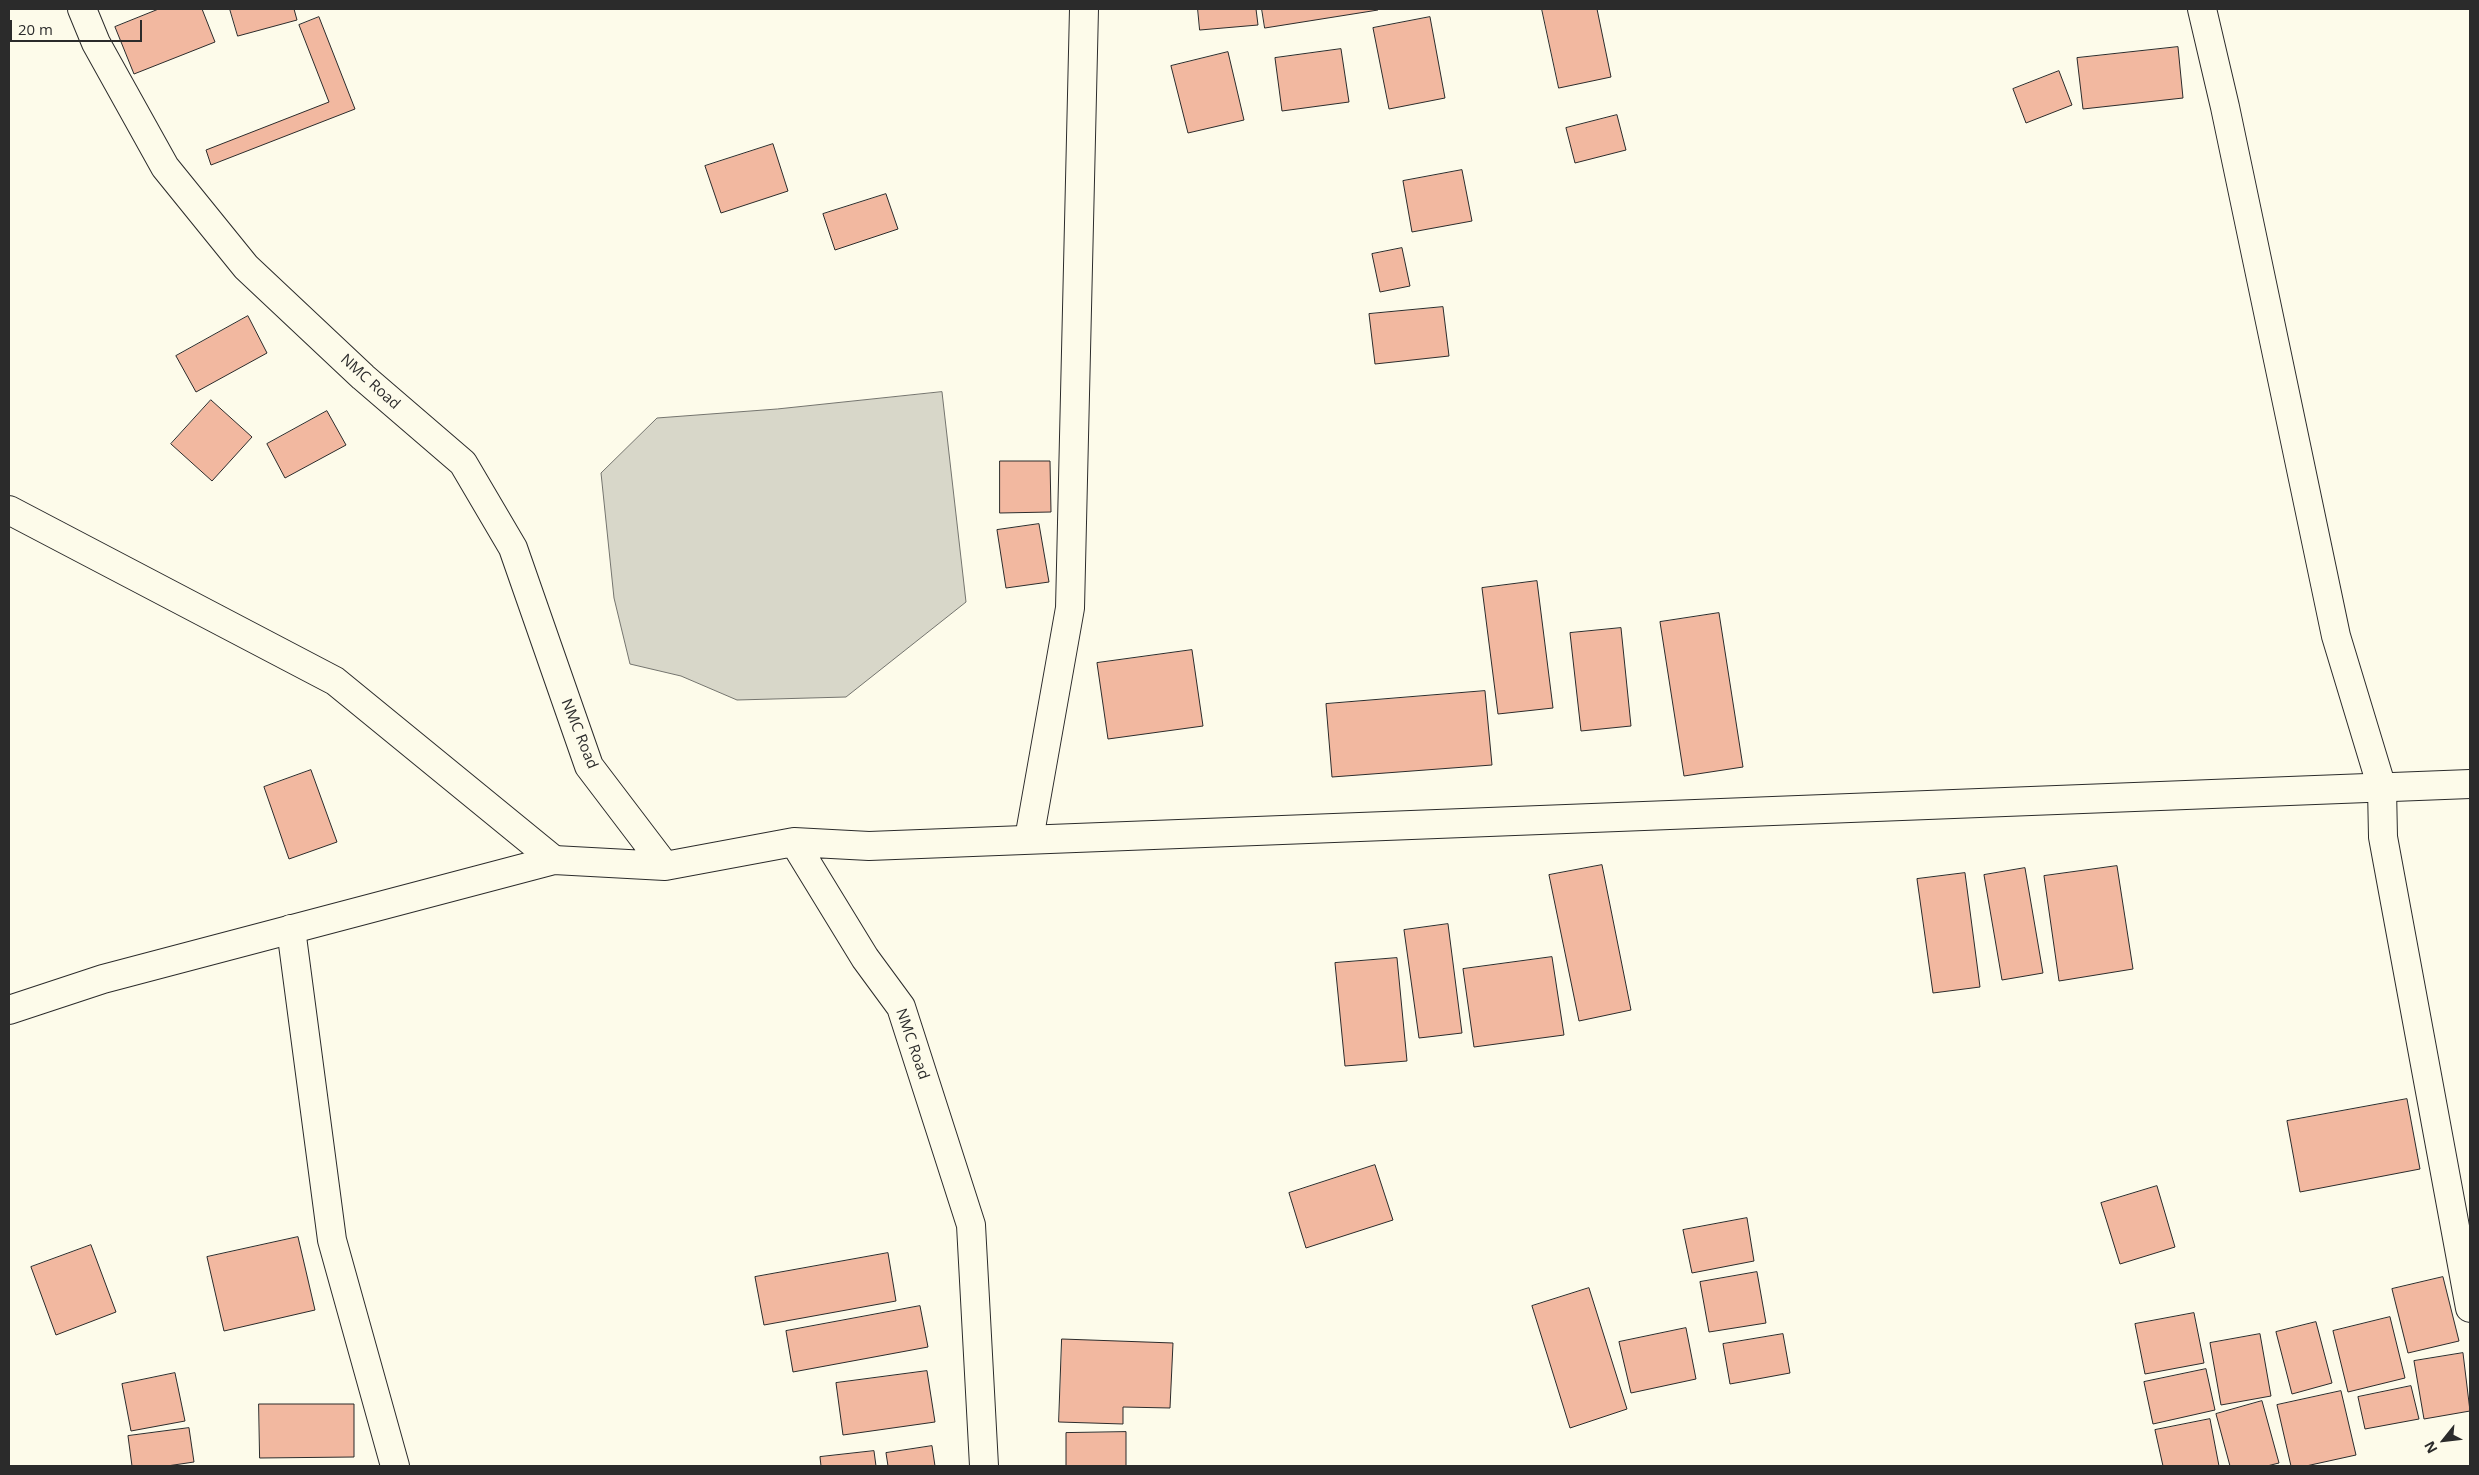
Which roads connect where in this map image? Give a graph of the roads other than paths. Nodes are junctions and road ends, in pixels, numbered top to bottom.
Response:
1 (82, 9) edge
2 (1084, 9) edge
3 (2202, 9) edge
4 (9, 510) edge
5 (2470, 784) edge
6 (2382, 788) junction
7 (1030, 838) junction
8 (794, 842) junction
9 (554, 860) junction
10 (664, 866) junction
11 (291, 929) junction
12 (9, 1010) edge
13 (2470, 1308) edge
14 (395, 1466) edge
15 (984, 1466) edge

1 - 10 street, NMC Road
2 - 7 street
3 - 6 street
4 - 9 street
5 - 6 street
6 - 7 street
6 - 13 street
7 - 8 street
8 - 10 street
8 - 15 street, NMC Road
9 - 10 street
9 - 11 street
11 - 12 street
11 - 14 street

